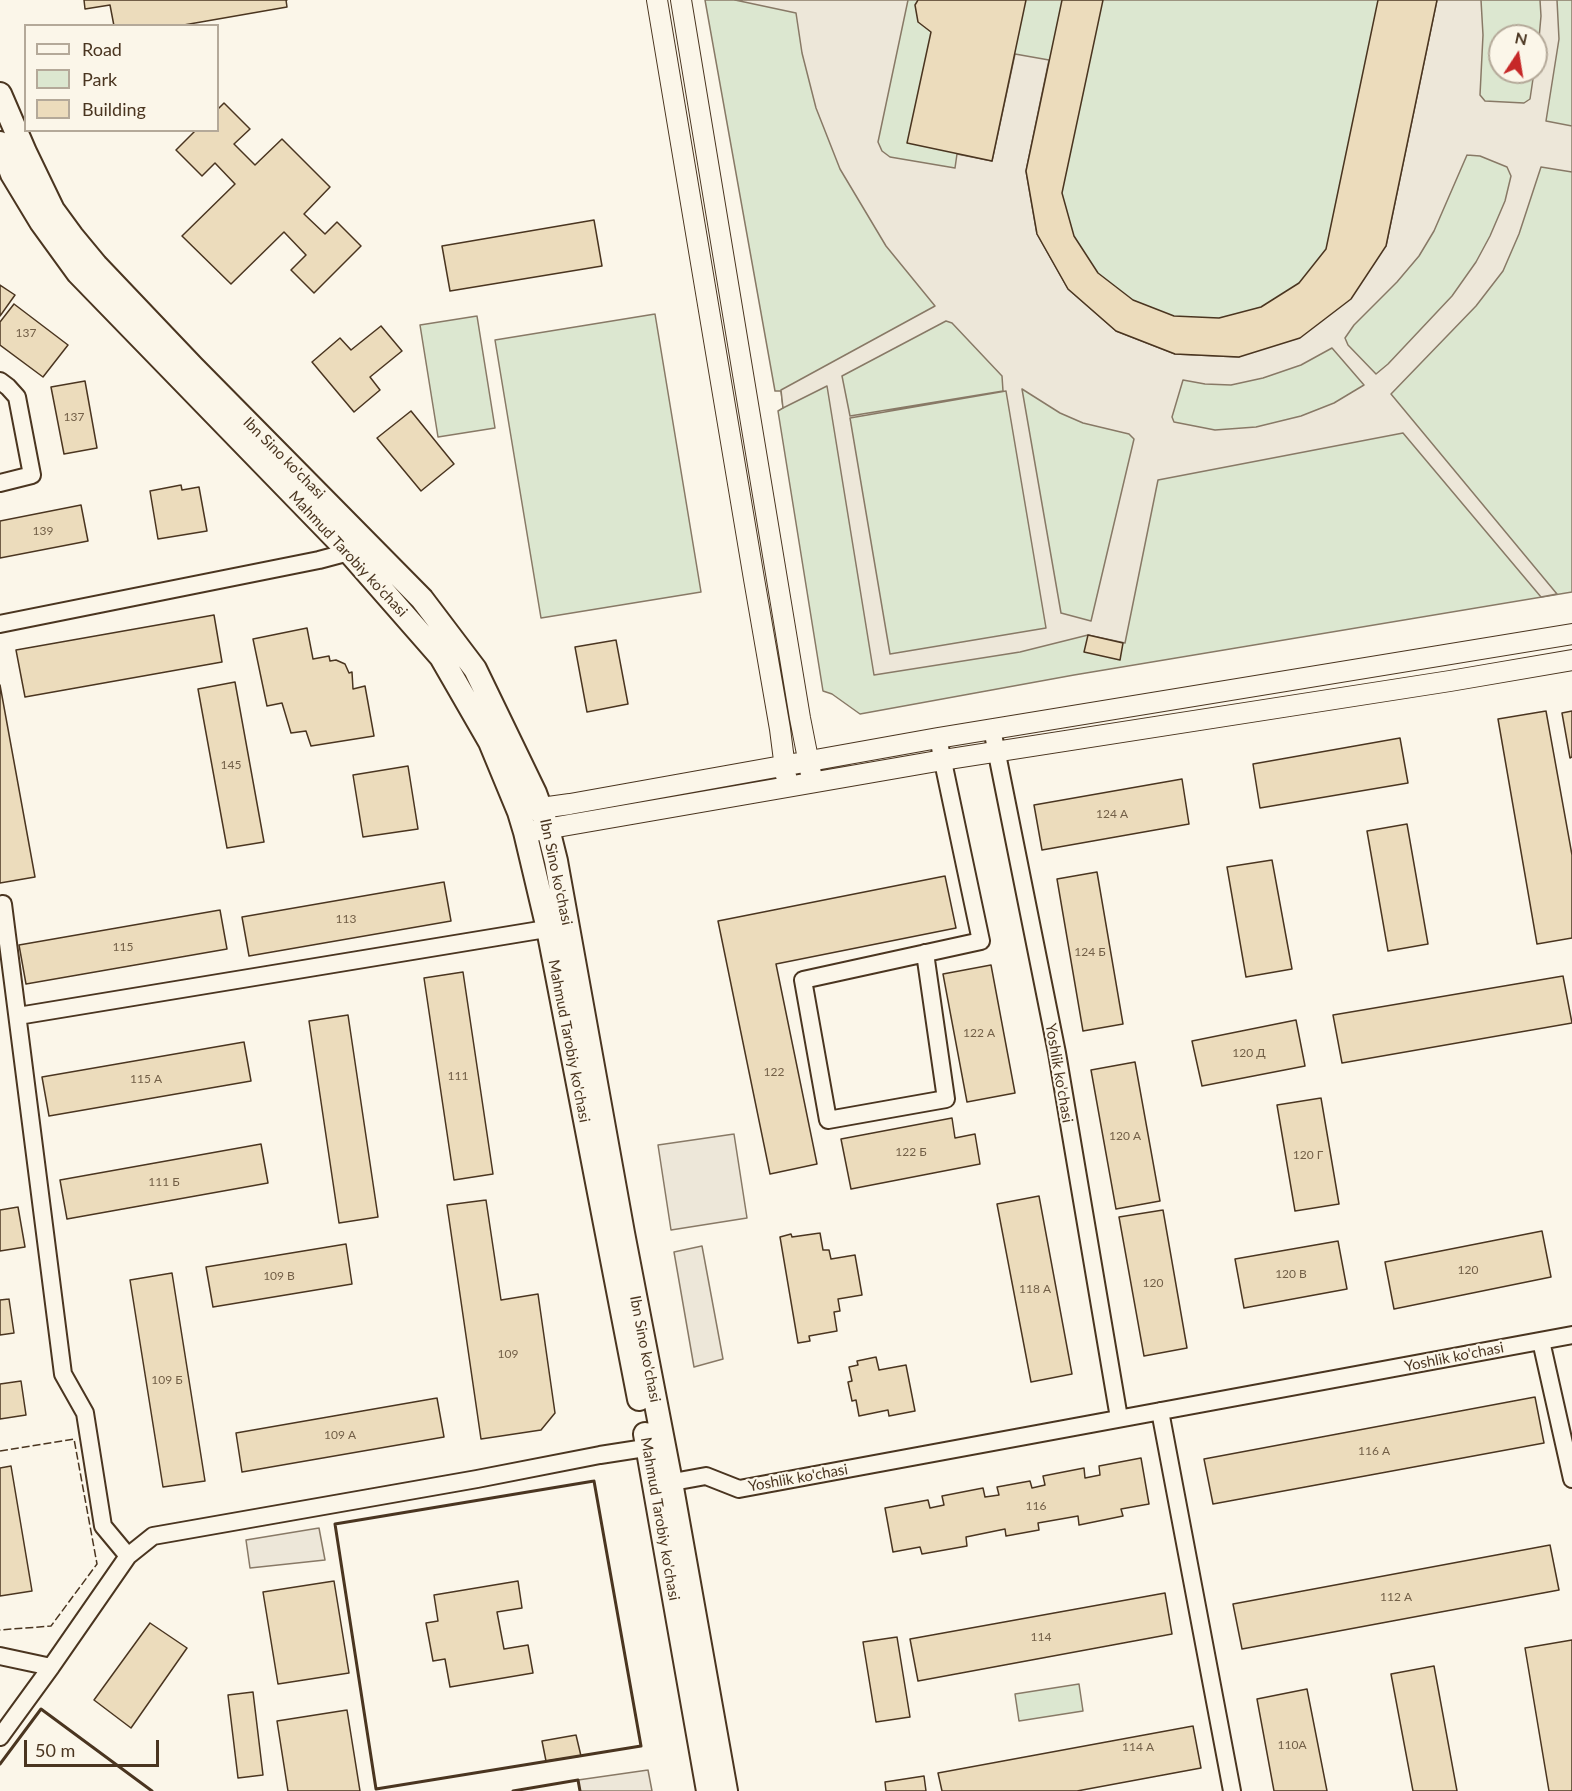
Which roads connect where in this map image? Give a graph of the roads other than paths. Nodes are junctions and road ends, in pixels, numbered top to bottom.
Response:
1 (657, 0) edge
2 (681, 0) edge
3 (0, 94) edge
4 (0, 143) edge
5 (0, 381) edge
6 (748, 407) junction
7 (725, 411) junction
8 (0, 483) edge
9 (356, 545) junction
10 (0, 624) edge
11 (1572, 634) edge
12 (1572, 660) edge
13 (992, 729) junction
14 (938, 738) junction
15 (996, 752) junction
16 (808, 760) junction
17 (943, 760) junction
18 (785, 765) junction
19 (812, 782) junction
20 (787, 786) junction
21 (545, 818) junction
22 (522, 822) junction
23 (3, 904) dead end
24 (558, 927) junction
25 (925, 953) junction
26 (18, 1017) junction
27 (1572, 1335) edge
28 (1541, 1341) junction
29 (1160, 1411) junction
30 (1119, 1419) junction
31 (656, 1446) junction
32 (1572, 1479) edge
33 (663, 1484) junction
34 (128, 1556) junction
35 (0, 1656) edge
36 (51, 1667) junction
37 (0, 1737) edge
38 (708, 1791) edge
39 (726, 1791) edge
40 (1232, 1791) edge

1 - 7 street
2 - 6 street
3 - 9 main road, Ibn Sino ko'chasi
4 - 9 main road, Mahmud Tarobiy ko'chasi
5 - 8 street
6 - 7 street
6 - 16 street
7 - 18 street
9 - 10 street
9 - 21 main road, Ibn Sino ko'chasi
9 - 22 main road, Mahmud Tarobiy ko'chasi
11 - 13 street
12 - 15 street
13 - 14 street
13 - 15 street, Yoshlik ko'chasi
14 - 16 street
14 - 17 street
15 - 17 street
15 - 30 street, Yoshlik ko'chasi
16 - 18 street
16 - 19 street
17 - 19 street
17 - 25 street
18 - 20 street
18 - 21 street
19 - 20 street
20 - 21 street
21 - 22 street
21 - 24 main road, Ibn Sino ko'chasi
22 - 24 main road, Mahmud Tarobiy ko'chasi
23 - 26 street
24 - 26 street
24 - 31 main road, Mahmud Tarobiy ko'chasi
25 - 25 street
26 - 34 street
27 - 28 street, Yoshlik ko'chasi
28 - 29 street, Yoshlik ko'chasi
28 - 32 street
29 - 30 street, Yoshlik ko'chasi
29 - 40 street
30 - 33 street, Yoshlik ko'chasi
31 - 33 main road, Mahmud Tarobiy ko'chasi
31 - 34 street
33 - 38 main road, Mahmud Tarobiy ko'chasi
33 - 39 main road
34 - 36 street
35 - 36 street
36 - 37 street

